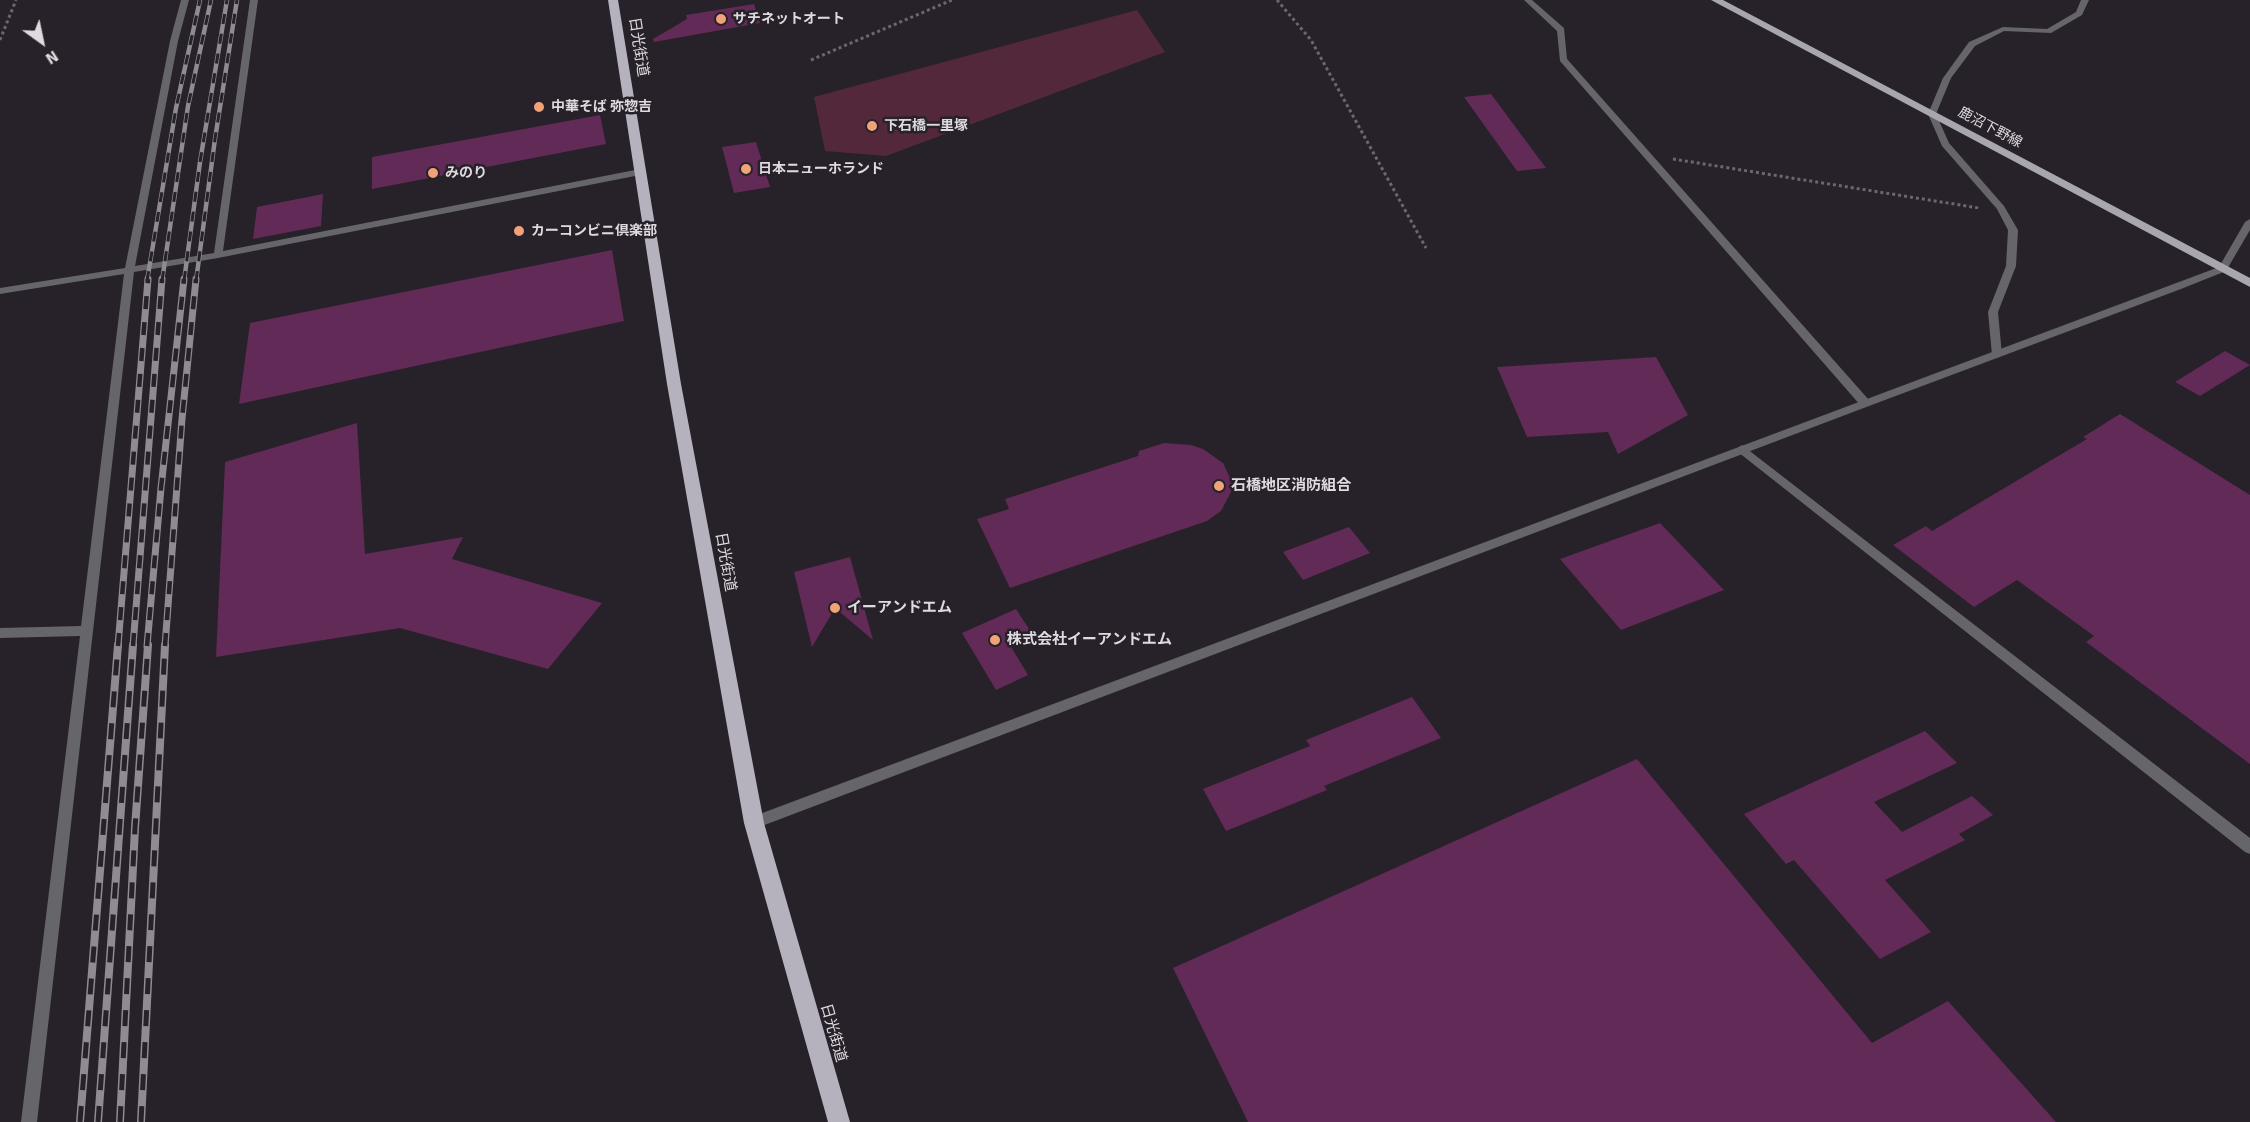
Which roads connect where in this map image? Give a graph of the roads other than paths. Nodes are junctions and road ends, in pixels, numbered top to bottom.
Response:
1 (184, 0) edge
2 (254, 0) edge
3 (613, 0) edge
4 (1528, 0) edge
5 (1716, 0) edge
6 (2085, 0) edge
7 (1932, 114) junction
8 (640, 172) junction
9 (2250, 222) edge
10 (218, 255) junction
11 (2223, 269) junction
12 (129, 271) junction
13 (2250, 283) edge
14 (0, 291) edge
15 (1997, 355) junction
16 (1865, 403) junction
17 (1742, 449) junction
18 (87, 631) junction
19 (0, 633) edge
20 (754, 824) junction
21 (2250, 847) edge
22 (29, 1122) edge
23 (839, 1122) edge

1 - 12 street
2 - 10 street
3 - 8 highway, 日光街道
4 - 16 street
5 - 7 main road, 鹿沼下野線
6 - 7 street
7 - 11 main road, 鹿沼下野線
7 - 15 street
8 - 10 street
8 - 20 highway, 日光街道
9 - 11 street
10 - 12 street
11 - 13 main road, 鹿沼下野線
11 - 15 street
12 - 14 street
12 - 18 street
15 - 16 street
16 - 17 street
17 - 20 street
17 - 21 street
18 - 19 street
18 - 22 street
20 - 23 highway, 日光街道

